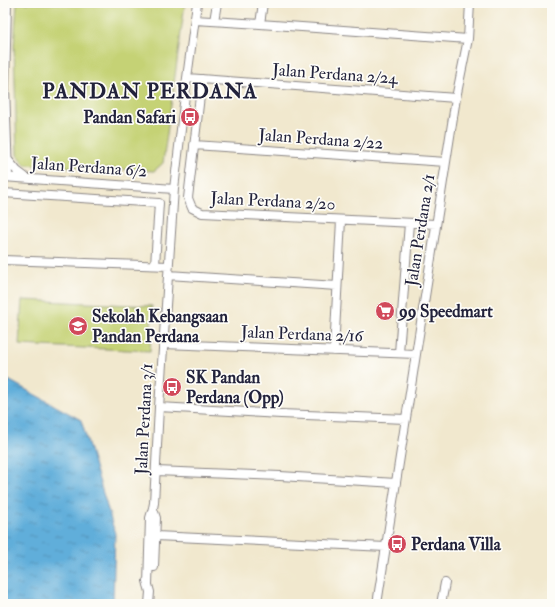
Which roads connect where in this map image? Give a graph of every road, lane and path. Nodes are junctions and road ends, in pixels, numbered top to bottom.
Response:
1 (7, 3) edge
2 (197, 3) edge
3 (217, 3) edge
4 (263, 3) edge
5 (470, 3) edge
6 (5, 15) edge
7 (195, 20) junction
8 (214, 21) junction
9 (260, 24) junction
10 (468, 39) junction
11 (187, 78) junction
12 (202, 79) junction
13 (4, 87) edge
14 (456, 98) junction
15 (194, 146) junction
16 (8, 160) junction
17 (446, 162) junction
18 (3, 167) edge
19 (6, 176) edge
20 (26, 178) junction
21 (174, 189) junction
22 (3, 193) edge
23 (341, 220) junction
24 (409, 223) junction
25 (436, 224) junction
26 (3, 260) edge
27 (155, 265) junction
28 (169, 266) junction
29 (168, 275) junction
30 (337, 286) junction
31 (164, 344) junction
32 (334, 351) junction
33 (399, 354) junction
34 (416, 354) junction
35 (159, 407) junction
36 (406, 419) junction
37 (156, 471) junction
38 (396, 483) junction
39 (153, 508) junction
40 (156, 536) junction
41 (386, 547) junction
42 (445, 583) dead end
43 (149, 589) junction
44 (149, 604) edge
45 (377, 604) edge
46 (441, 604) edge

1 - 6 street
2 - 7 street, Jalan Perdana 3/1
3 - 8 street
4 - 9 street
5 - 10 street, Jalan Perdana 2/1
6 - 13 street
7 - 8 street
7 - 11 street, Jalan Perdana 3/1
8 - 9 street
9 - 10 street
10 - 14 street, Jalan Perdana 2/1
11 - 12 street, Jalan Perdana 2/24
11 - 21 street, Jalan Perdana 3/1
12 - 14 street, Jalan Perdana 2/24
12 - 15 street, Jalan Perdana 2/20
13 - 16 street
14 - 17 street, Jalan Perdana 2/1
15 - 17 street, Jalan Perdana 2/22
15 - 23 street, Jalan Perdana 2/20
16 - 18 street
16 - 19 street
16 - 20 street
17 - 25 street, Jalan Perdana 2/1
19 - 20 street, Jalan Perdana 6/2
20 - 21 street, Jalan Perdana 6/2
21 - 28 street, Jalan Perdana 3/1
22 - 27 street
23 - 24 street, Jalan Perdana 2/20
23 - 30 street
24 - 25 street, Jalan Perdana 2/20
24 - 33 street, Jalan Perdana 2/1
25 - 34 street, Jalan Perdana 2/1
26 - 27 street
27 - 28 street
28 - 29 street, Jalan Perdana 3/1
29 - 30 street
29 - 31 street, Jalan Perdana 3/1
30 - 32 street
31 - 32 street, Jalan Perdana 2/16
31 - 35 street, Jalan Perdana 3/1
32 - 33 street, Jalan Perdana 2/16
33 - 34 street, Jalan Perdana 2/16
34 - 36 street, Jalan Perdana 2/1
35 - 36 street
35 - 37 street, Jalan Perdana 3/1
36 - 38 street, Jalan Perdana 2/1
37 - 38 street
37 - 39 street, Jalan Perdana 3/1
38 - 41 street, Jalan Perdana 2/1
39 - 40 street, Jalan Perdana 3/1
39 - 43 street, Jalan Perdana 3/1
40 - 41 street
40 - 43 street, Jalan Perdana 3/1
41 - 45 street, Jalan Perdana 2/1
42 - 46 street
43 - 44 street, Jalan Perdana 3/1

